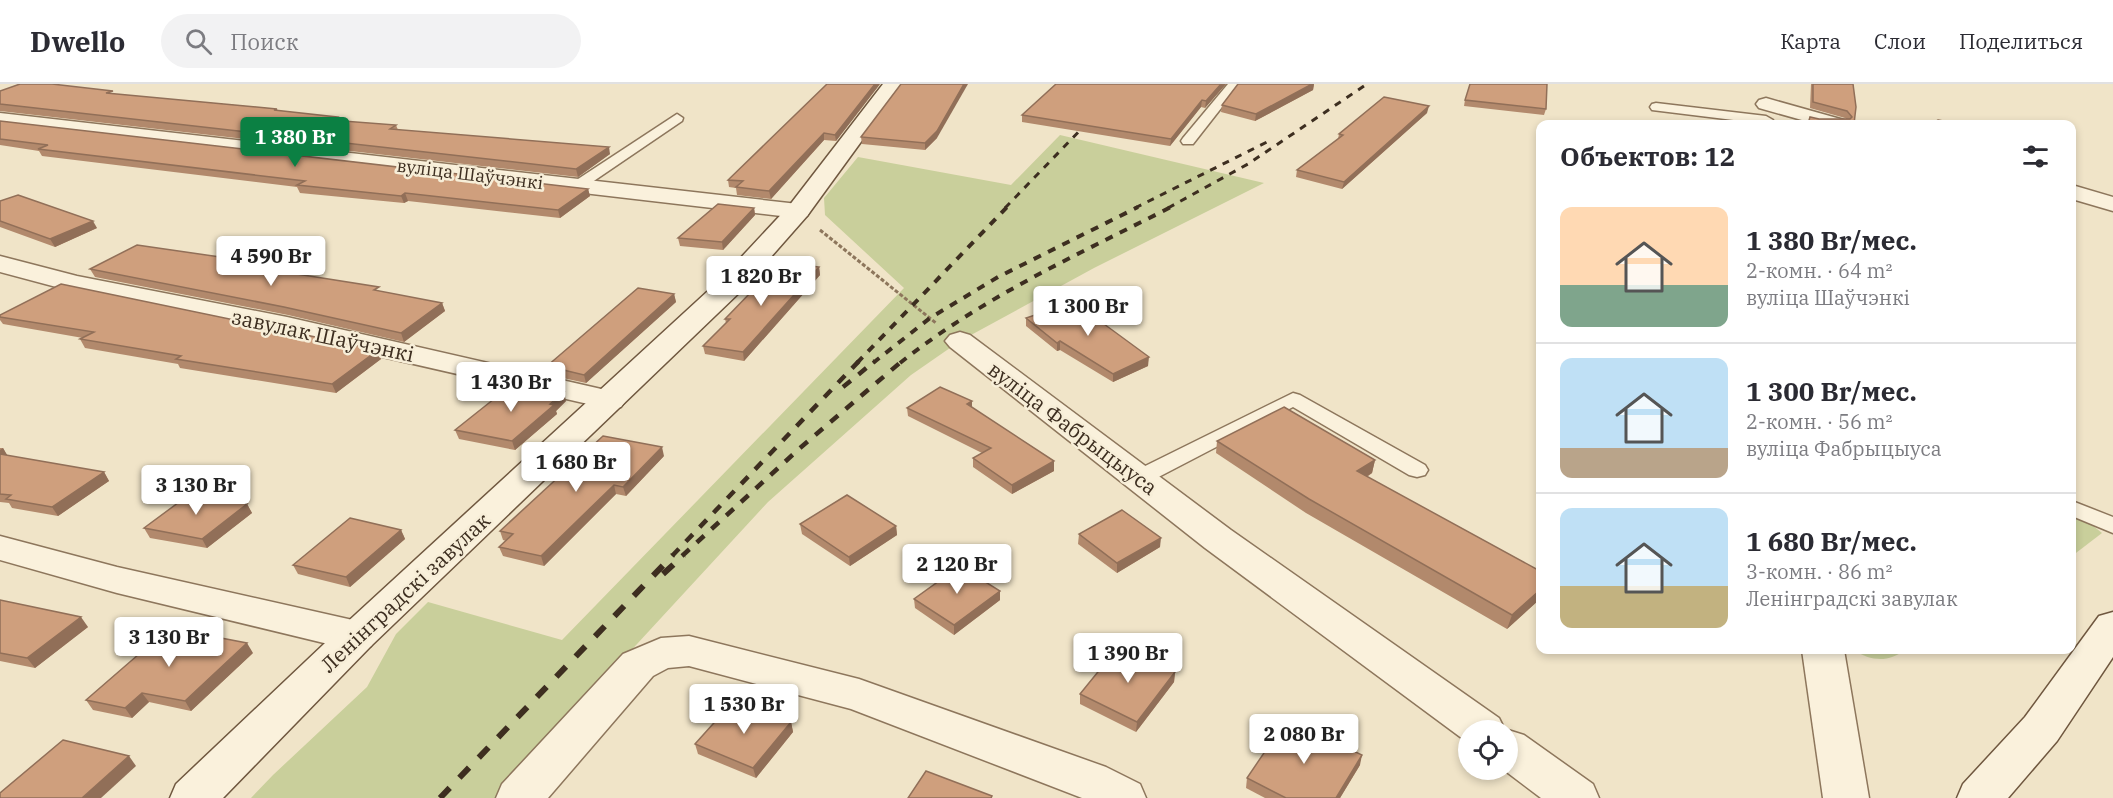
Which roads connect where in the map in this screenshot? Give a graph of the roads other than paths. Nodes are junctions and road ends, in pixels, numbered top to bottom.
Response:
1 (893, 84) edge
2 (1234, 84) edge
3 (1656, 107) dead end
4 (1766, 108) edge
5 (677, 118) dead end
6 (2, 120) edge
7 (1819, 120) edge
8 (1188, 141) dead end
9 (577, 186) junction
10 (2076, 193) edge
11 (2113, 204) edge
12 (798, 211) junction
13 (0, 264) edge
14 (960, 341) road end
15 (610, 400) junction
16 (1417, 470) dead end
17 (1139, 478) junction
18 (2076, 510) edge
19 (2113, 526) edge
20 (0, 548) edge
21 (2113, 626) edge
22 (357, 636) junction
23 (1824, 654) edge
24 (1469, 720) edge
25 (1518, 755) edge
26 (193, 798) edge
27 (519, 798) edge
28 (1123, 798) edge
29 (1576, 798) edge
30 (1846, 798) edge
31 (1980, 798) edge

1 - 12 street
2 - 8 lane
3 - 4 lane
4 - 7 street
5 - 9 lane
6 - 9 street, вуліца Шаўчэнкі
9 - 12 street, вуліца Шаўчэнкі
10 - 11 street
12 - 15 street, Ленінградскі завулак
13 - 15 street, завулак Шаўчэнкі
14 - 17 street, вуліца Фабрыцыуса
15 - 22 street, Ленінградскі завулак
16 - 17 lane
17 - 24 street, вуліца Фабрыцыуса
18 - 19 lane
20 - 22 street
21 - 31 street
22 - 26 street, Ленінградскі завулак
23 - 30 street
25 - 29 street
27 - 28 street

